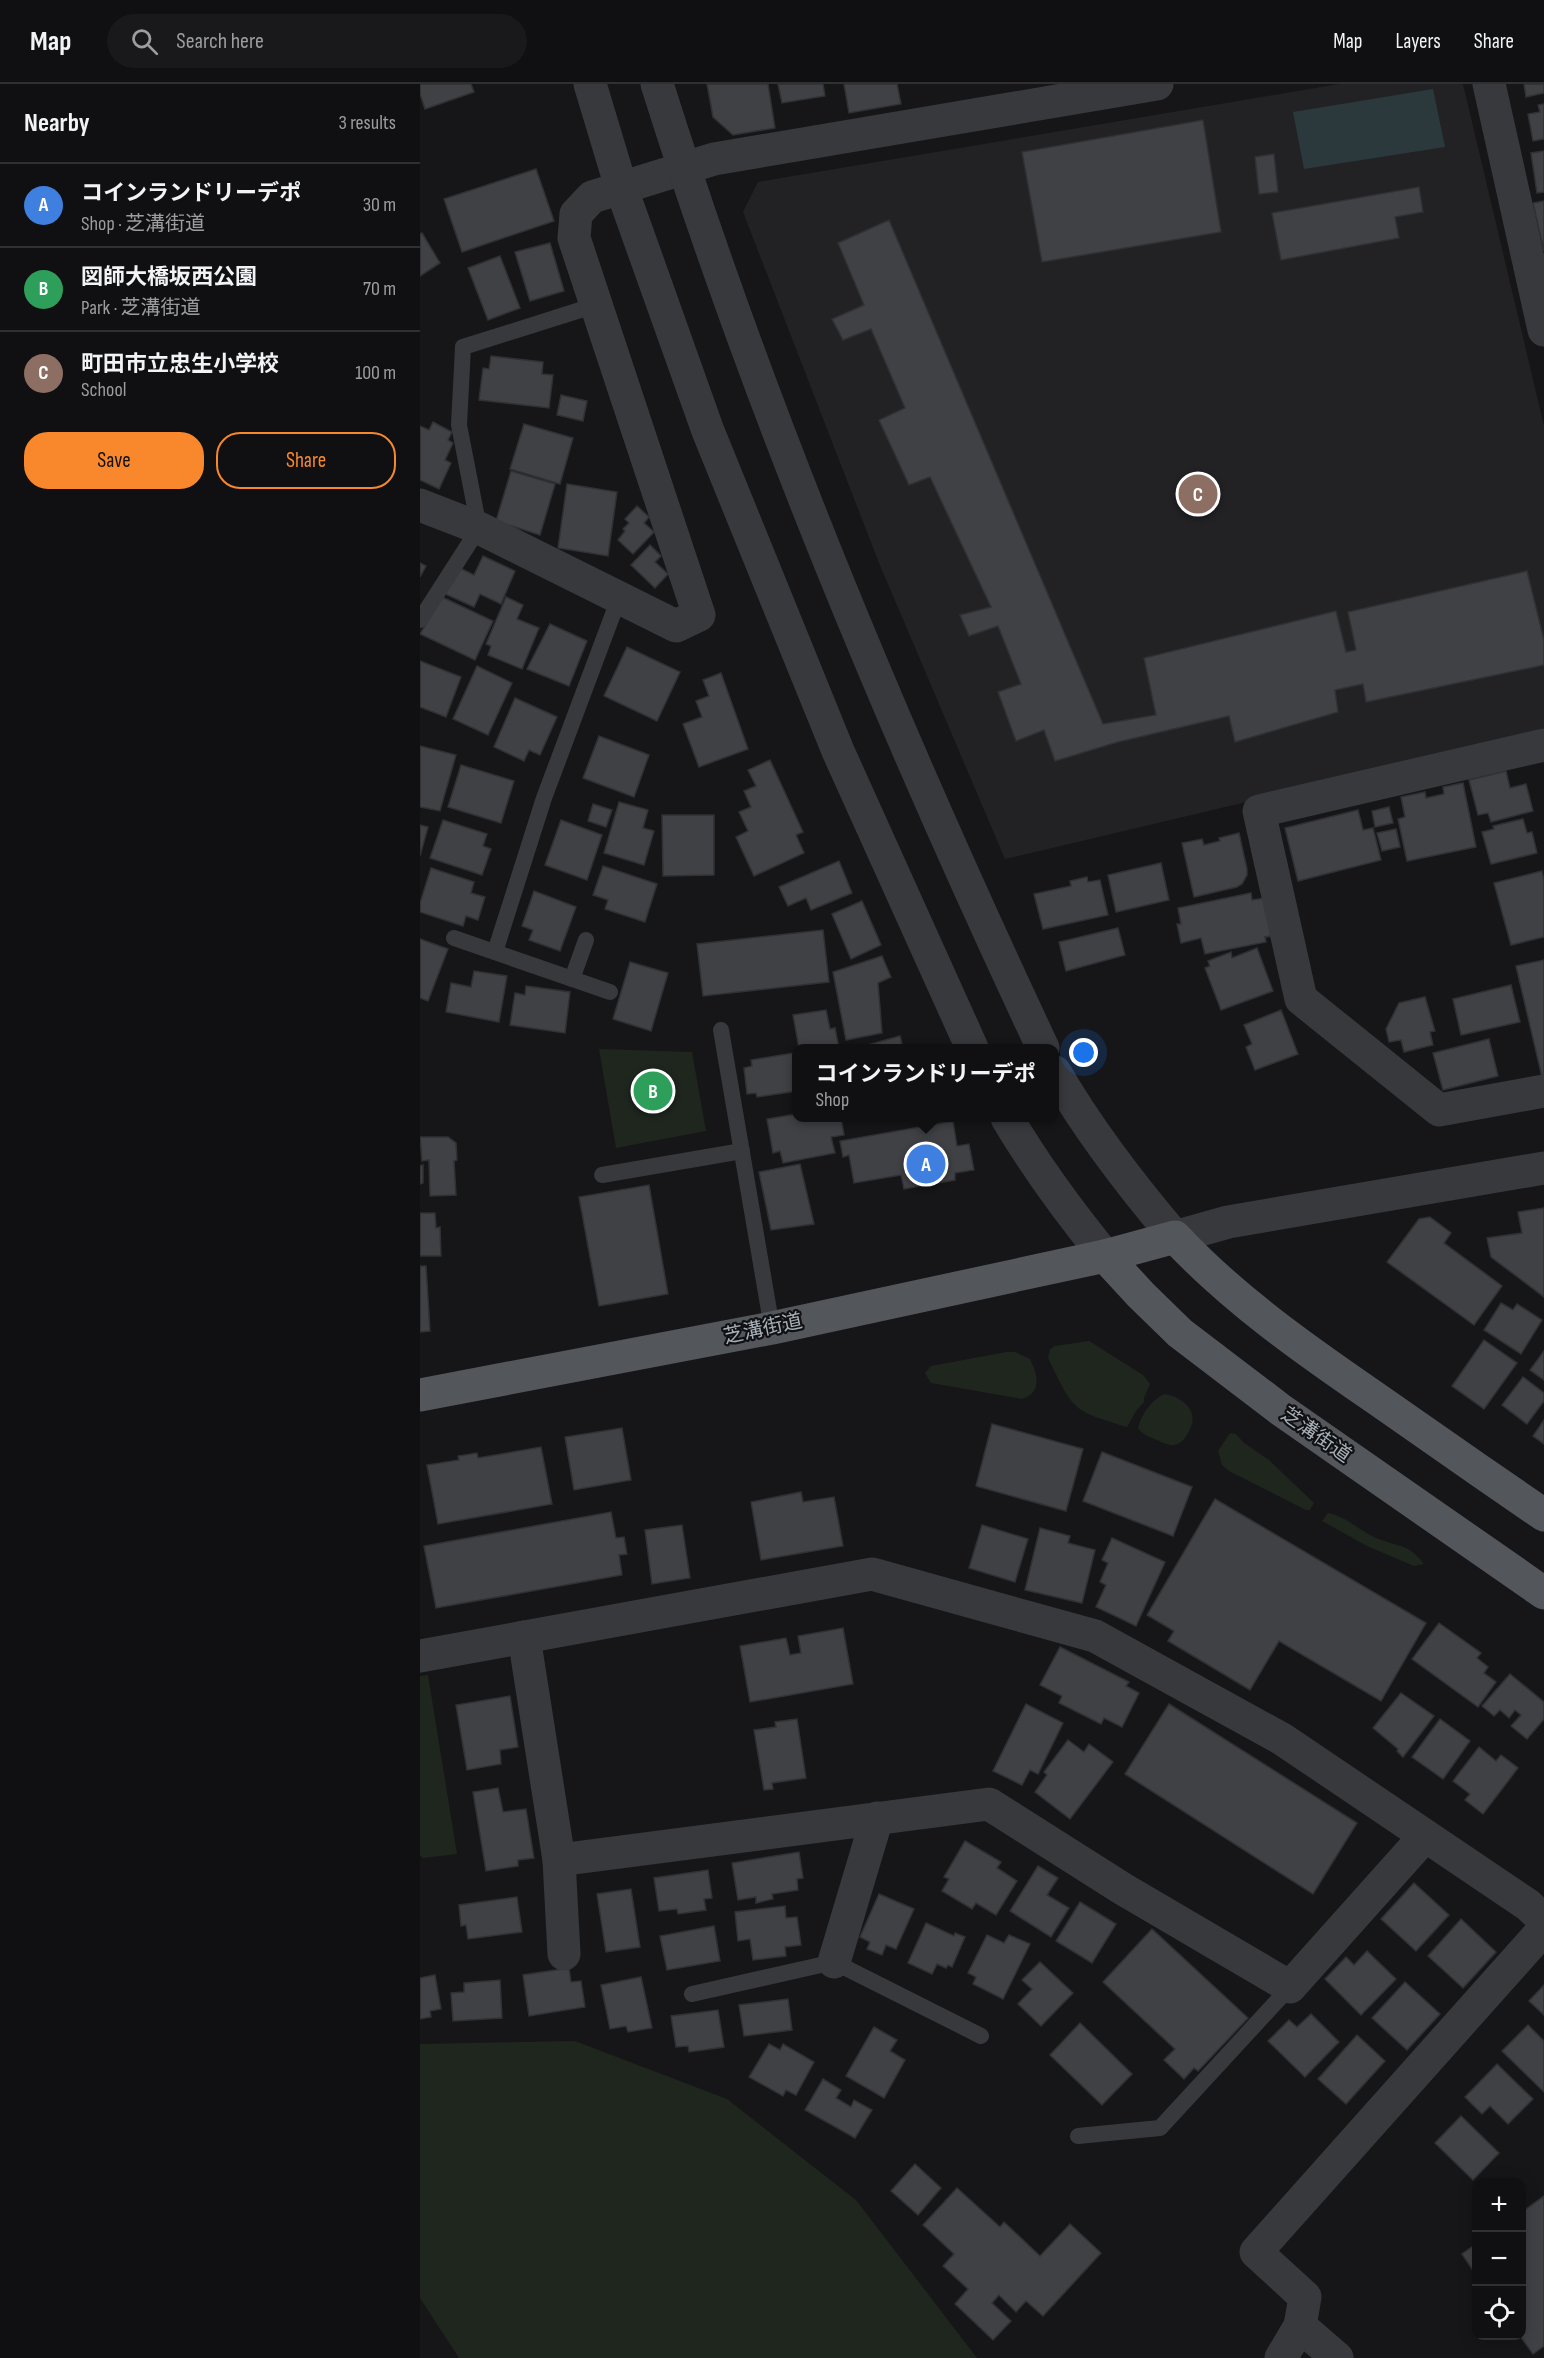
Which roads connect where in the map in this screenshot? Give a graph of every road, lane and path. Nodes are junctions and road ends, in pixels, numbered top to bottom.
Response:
1 (590, 84) edge
2 (657, 84) edge
3 (1488, 84) edge
4 (1144, 85) edge
5 (684, 168) junction
6 (621, 187) junction
7 (596, 305) junction
8 (1544, 330) edge
9 (420, 504) edge
10 (479, 528) junction
11 (619, 598) junction
12 (420, 620) edge
13 (1544, 745) edge
14 (454, 938) dead end
15 (586, 940) dead end
16 (495, 952) junction
17 (573, 979) junction
18 (610, 992) dead end
19 (721, 1030) dead end
20 (970, 1044) edge
21 (1041, 1044) edge
22 (1059, 1079) edge
23 (1544, 1091) edge
24 (1009, 1122) edge
25 (742, 1151) junction
26 (1544, 1168) edge
27 (602, 1176) dead end
28 (1174, 1237) junction
29 (1105, 1256) junction
30 (772, 1328) junction
31 (420, 1395) edge
32 (1544, 1515) edge
33 (1544, 1593) edge
34 (524, 1637) junction
35 (420, 1656) edge
36 (877, 1818) junction
37 (1425, 1836) junction
38 (559, 1860) junction
39 (1544, 1920) edge
40 (1544, 1929) edge
41 (564, 1954) dead end
42 (834, 1962) junction
43 (1290, 1987) junction
44 (692, 1994) dead end
45 (981, 2036) dead end
46 (1078, 2136) dead end
47 (1300, 2326) junction
48 (1281, 2358) edge
49 (1337, 2358) edge

1 - 6 street
2 - 5 street
3 - 8 street
4 - 5 street
5 - 6 street
5 - 21 street
6 - 7 street
6 - 20 street
7 - 10 lane
7 - 11 street
9 - 10 street
10 - 11 street
10 - 12 lane
11 - 16 lane
13 - 23 street
14 - 16 lane
15 - 17 lane
16 - 17 lane
17 - 18 lane
19 - 25 lane
22 - 28 street
24 - 29 street
25 - 27 lane
25 - 30 lane
26 - 28 street
28 - 29 main road, 芝溝街道
28 - 32 main road
29 - 30 main road, 芝溝街道
29 - 33 main road, 芝溝街道
30 - 31 main road, 芝溝街道
34 - 35 street
34 - 37 street
34 - 38 street
36 - 38 street
36 - 42 street
36 - 43 street
37 - 39 street
37 - 43 street
38 - 41 street
40 - 47 street
42 - 44 lane
42 - 45 lane
43 - 46 lane
47 - 48 street
47 - 49 street

